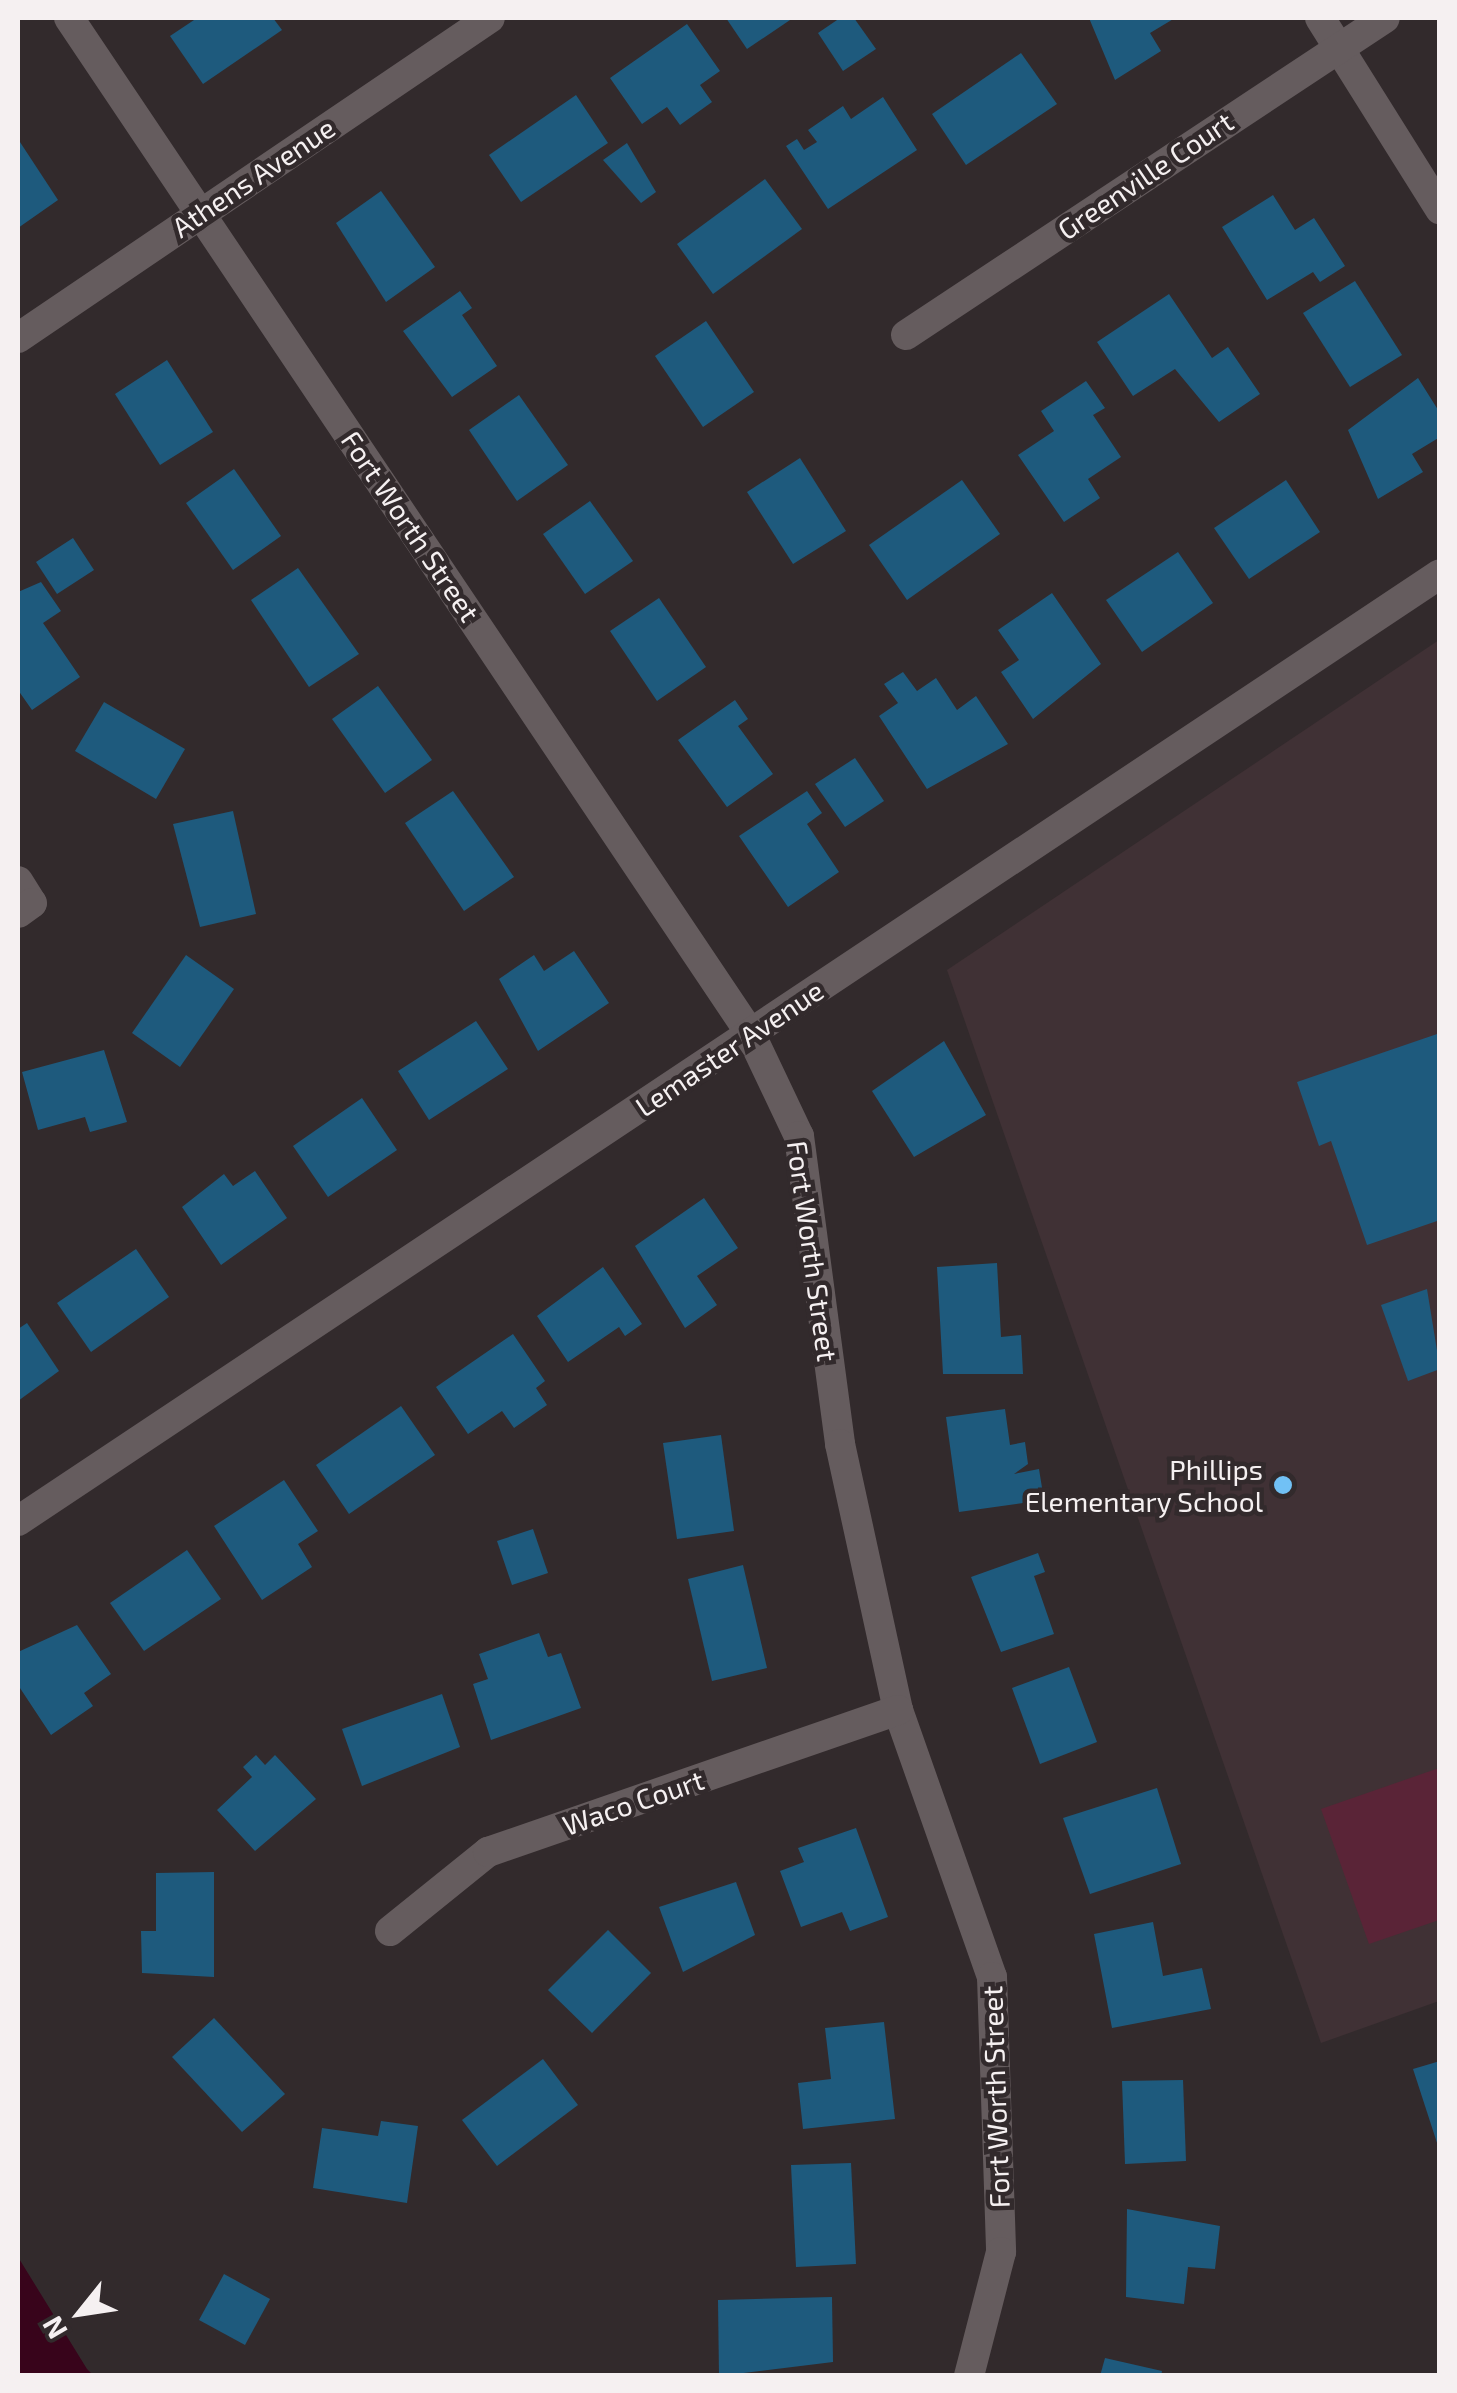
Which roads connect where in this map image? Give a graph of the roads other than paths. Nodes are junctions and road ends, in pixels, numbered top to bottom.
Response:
1 (69, 18) edge
2 (490, 18) edge
3 (1320, 18) edge
4 (1385, 18) edge
5 (1338, 46) junction
6 (1440, 209) edge
7 (200, 212) junction
8 (906, 334) dead end
9 (18, 338) edge
10 (1440, 574) edge
11 (18, 881) edge
12 (18, 912) edge
13 (750, 1034) junction
14 (18, 1522) edge
15 (898, 1710) junction
16 (390, 1931) dead end
17 (968, 2376) edge

1 - 7 street, Fort Worth Street
2 - 7 street, Athens Avenue
3 - 5 street
4 - 5 street, Greenville Court
5 - 6 street
5 - 8 street, Greenville Court
7 - 9 street, Athens Avenue
7 - 13 street, Fort Worth Street
10 - 13 street, Lemaster Avenue
11 - 12 street
13 - 14 street, Lemaster Avenue
13 - 15 street, Fort Worth Street
15 - 16 street, Waco Court
15 - 17 street, Fort Worth Street

